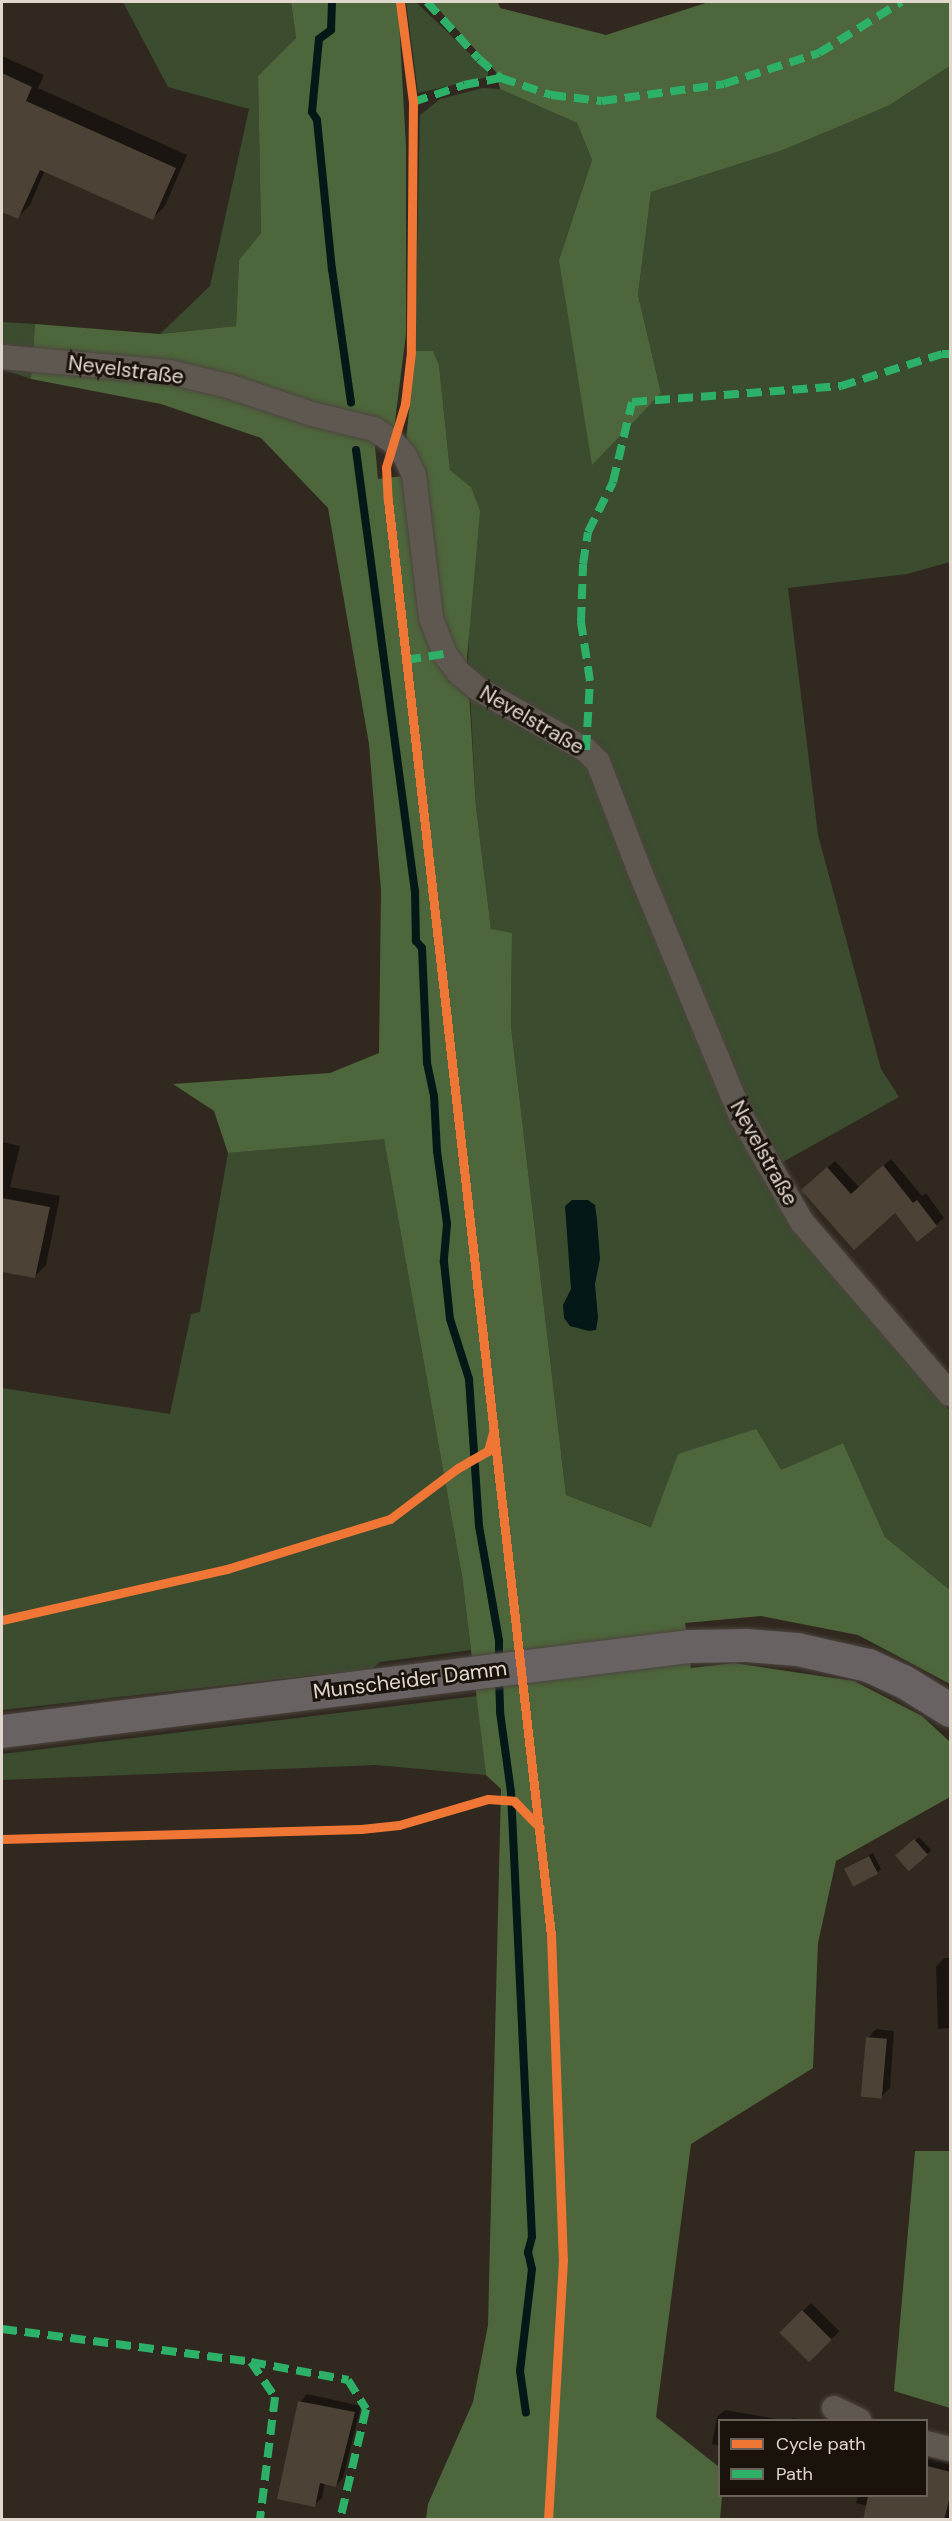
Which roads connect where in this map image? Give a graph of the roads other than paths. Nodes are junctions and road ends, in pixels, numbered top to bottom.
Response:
1 (2, 357) edge
2 (951, 1394) edge
3 (951, 1710) edge
4 (2, 1731) edge
5 (834, 2408) dead end
6 (855, 2419) edge
7 (928, 2443) edge
8 (951, 2449) edge

1 - 2 street, Nevelstraße
3 - 4 main road, Munscheider Damm
5 - 6 street
7 - 8 street

